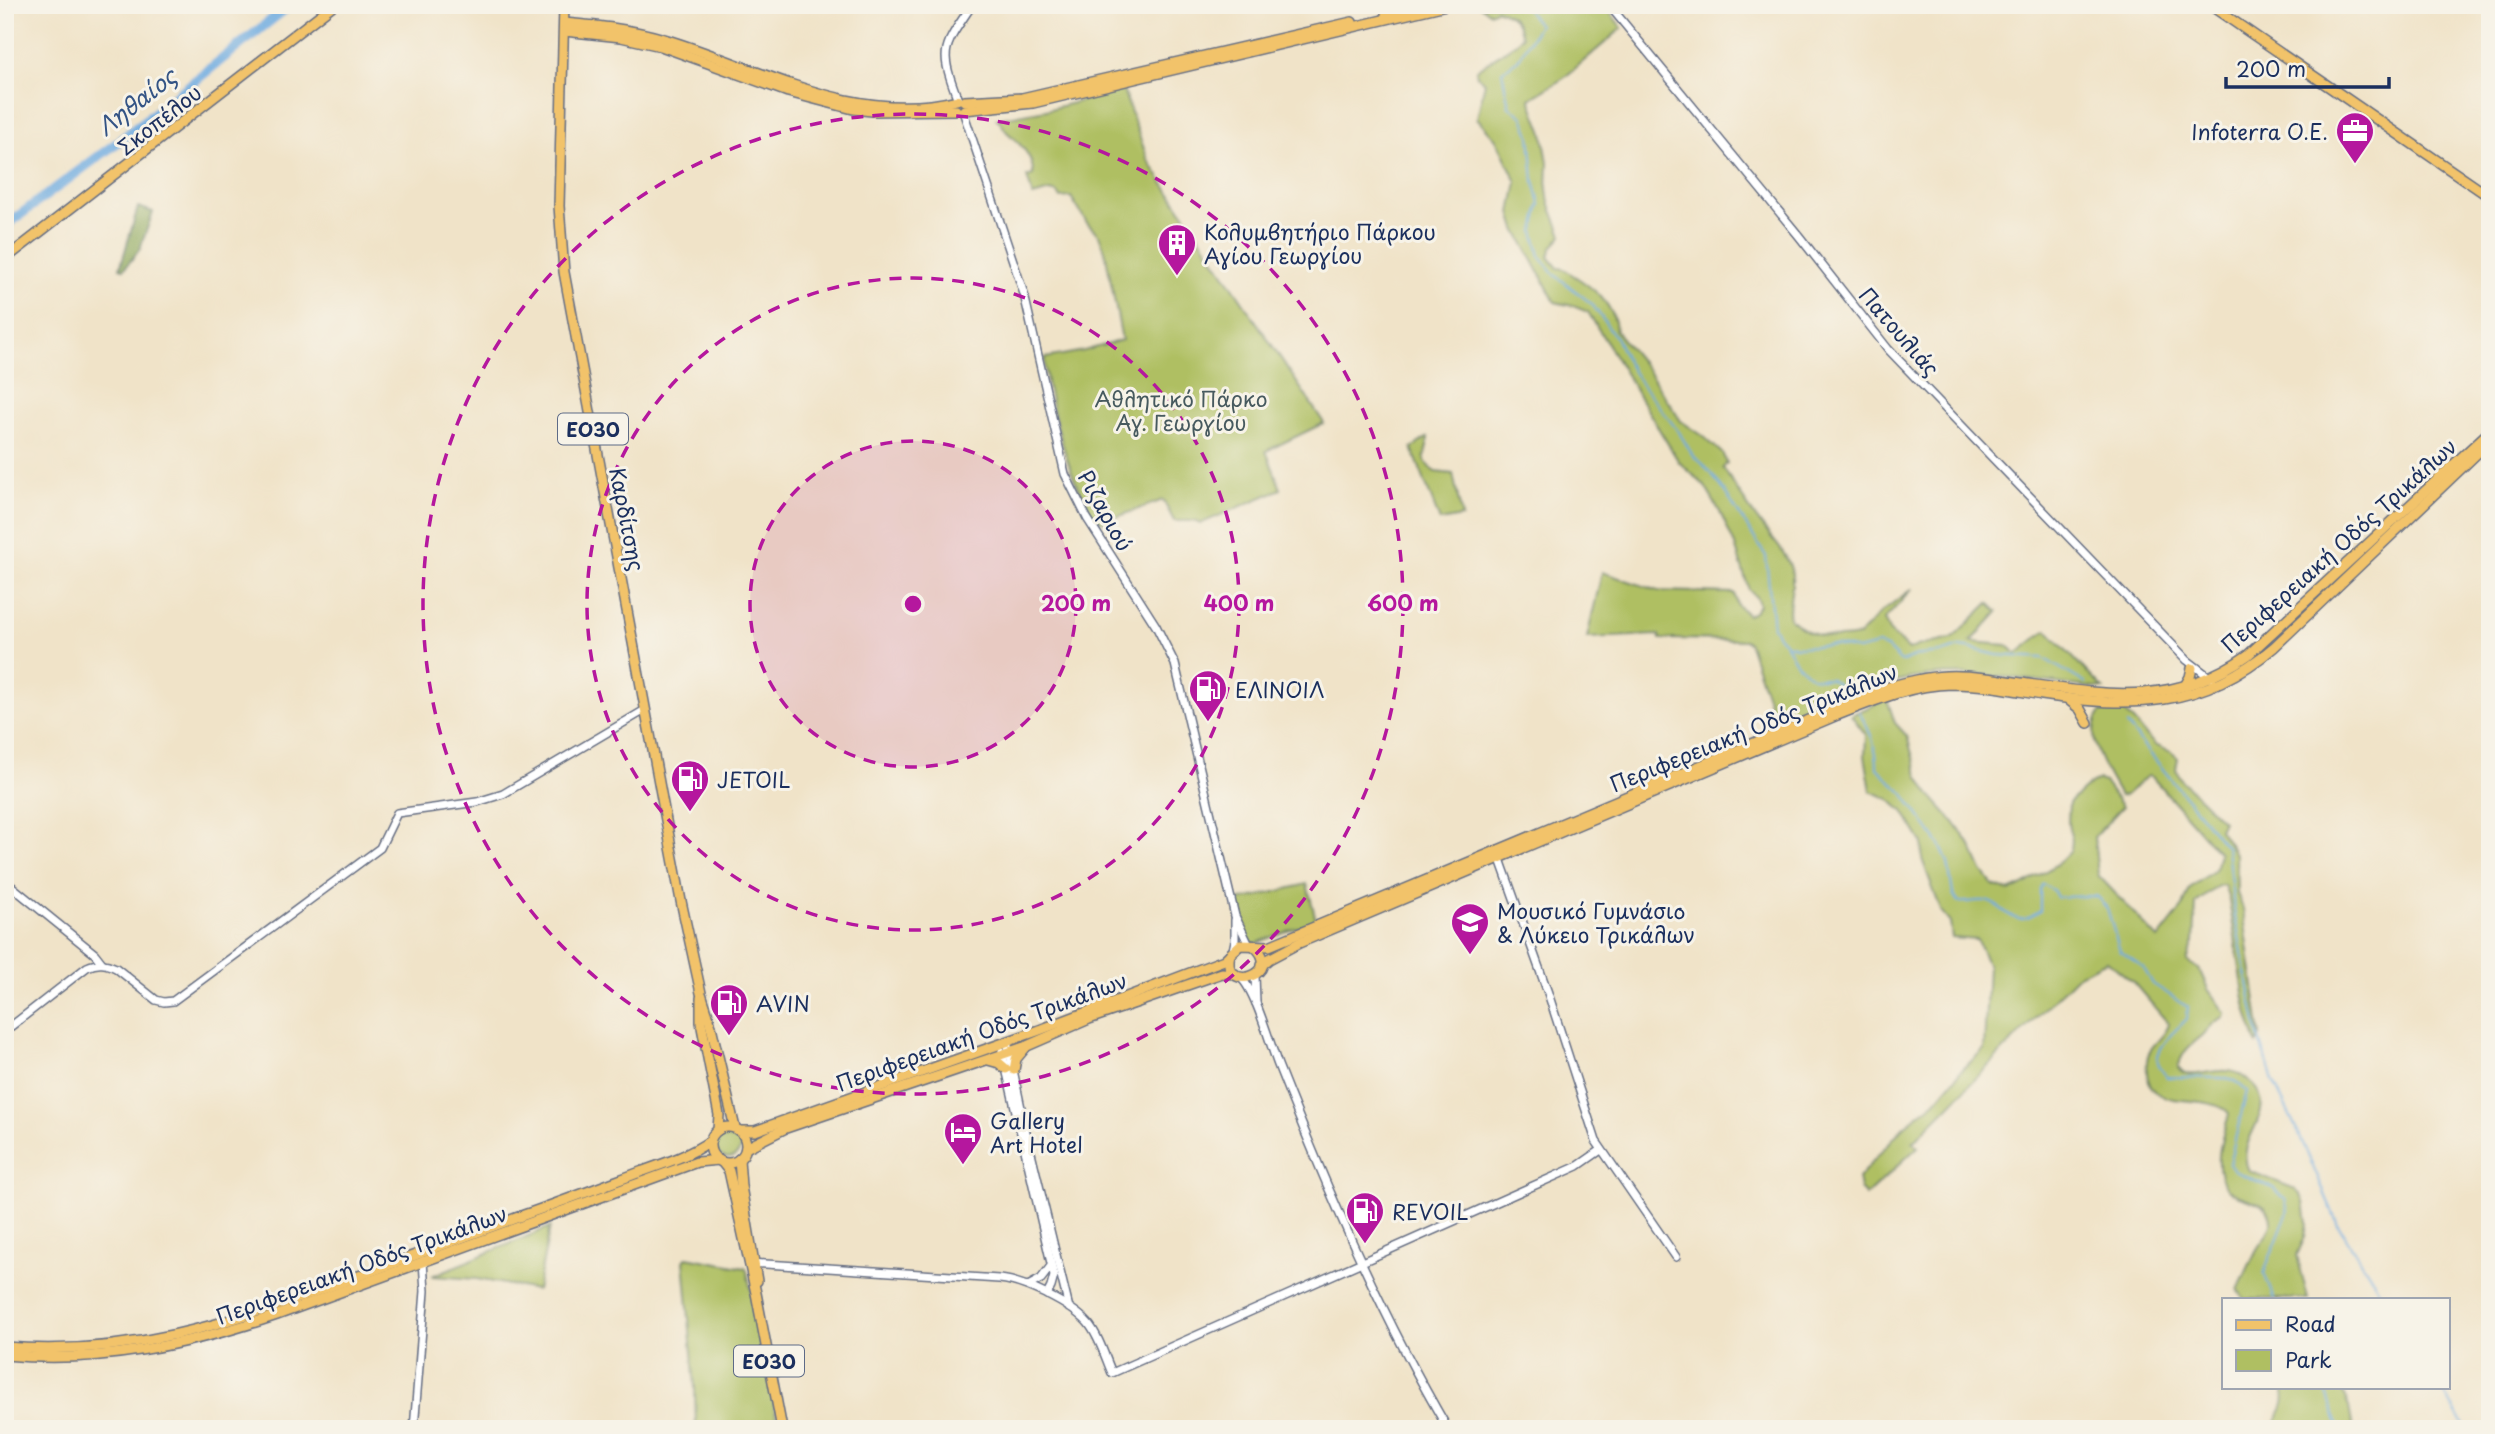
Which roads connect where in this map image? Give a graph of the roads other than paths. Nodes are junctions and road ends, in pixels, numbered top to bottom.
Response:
1 (334, 5) edge
2 (564, 5) edge
3 (972, 5) edge
4 (1422, 5) edge
5 (1446, 5) edge
6 (1609, 5) edge
7 (2210, 5) edge
8 (564, 27) junction
9 (960, 105) junction
10 (2490, 197) edge
11 (5, 259) edge
12 (2490, 431) edge
13 (2490, 441) edge
14 (2190, 664) junction
15 (2210, 682) junction
16 (2185, 686) junction
17 (2068, 699) junction
18 (645, 710) junction
19 (2088, 723) dead end
20 (1500, 859) junction
21 (5, 881) edge
22 (1236, 916) junction
23 (1251, 946) junction
24 (1231, 952) junction
25 (102, 963) junction
26 (1262, 965) junction
27 (1255, 975) junction
28 (1238, 976) junction
29 (701, 993) junction
30 (1256, 1004) junction
31 (5, 1031) edge
32 (1004, 1042) junction
33 (1027, 1046) junction
34 (1006, 1053) junction
35 (986, 1060) junction
36 (1010, 1069) junction
37 (718, 1127) junction
38 (737, 1129) junction
39 (710, 1141) junction
40 (746, 1148) junction
41 (1601, 1150) junction
42 (739, 1159) junction
43 (720, 1161) junction
44 (1676, 1257) dead end
45 (423, 1261) junction
46 (1362, 1261) junction
47 (752, 1264) junction
48 (1051, 1266) junction
49 (1061, 1280) junction
50 (1028, 1286) junction
51 (1049, 1296) junction
52 (1069, 1309) junction
53 (5, 1347) edge
54 (5, 1355) edge
55 (414, 1429) edge
56 (782, 1429) edge
57 (1448, 1429) edge

1 - 11 main road, Σκοπέλου
2 - 8 main road, Καρδίτσης / ΕΟ30
3 - 9 street, Ριζαριού
4 - 9 main road
5 - 9 main road
6 - 14 street, Πατουλιάς
7 - 10 main road
8 - 9 main road
8 - 18 main road, Καρδίτσης / ΕΟ30
9 - 22 street, Ριζαριού
12 - 15 main road, Περιφερειακή Οδός Τρικάλων
13 - 15 main road, Περιφερειακή Οδός Τρικάλων
14 - 15 street, Πατουλιάς
14 - 16 main road
15 - 16 main road, Περιφερειακή Οδός Τρικάλων
15 - 17 main road, Περιφερειακή Οδός Τρικάλων
16 - 23 main road, Περιφερειακή Οδός Τρικάλων
17 - 19 main road
17 - 20 main road, Περιφερειακή Οδός Τρικάλων
18 - 25 street
18 - 29 main road, Καρδίτσης / ΕΟ30
20 - 26 main road, Περιφερειακή Οδός Τρικάλων
20 - 41 street
21 - 25 street
22 - 23 street, Ριζαριού
22 - 24 street, Ριζαριού
23 - 24 main road
23 - 26 main road
24 - 28 main road
24 - 32 main road, Περιφερειακή Οδός Τρικάλων
25 - 31 street
26 - 27 main road
27 - 28 main road
27 - 30 street
28 - 30 street
28 - 33 main road, Περιφερειακή Οδός Τρικάλων
29 - 37 main road, Καρδίτσης / ΕΟ30
29 - 38 main road, Καρδίτσης / ΕΟ30
30 - 46 street
32 - 34 street
32 - 38 main road, Περιφερειακή Οδός Τρικάλων
33 - 34 main road, Περιφερειακή Οδός Τρικάλων
33 - 36 main road
34 - 35 main road, Περιφερειακή Οδός Τρικάλων
34 - 36 street
35 - 36 main road
35 - 40 main road, Περιφερειακή Οδός Τρικάλων
36 - 48 street
36 - 49 street
37 - 38 main road
37 - 39 main road
38 - 40 main road, ΕΟ30
39 - 43 main road, ΕΟ30
39 - 53 main road, Περιφερειακή Οδός Τρικάλων
40 - 42 main road
41 - 44 street
41 - 46 street
42 - 43 main road
42 - 47 main road, ΕΟ30
43 - 45 main road, Περιφερειακή Οδός Τρικάλων
43 - 47 main road, ΕΟ30
45 - 54 main road, Περιφερειακή Οδός Τρικάλων
45 - 55 street
46 - 52 street
46 - 57 street
47 - 50 street
47 - 56 main road, ΕΟ30
48 - 50 street
48 - 51 street
49 - 51 street
49 - 52 street
50 - 51 street
51 - 52 street

